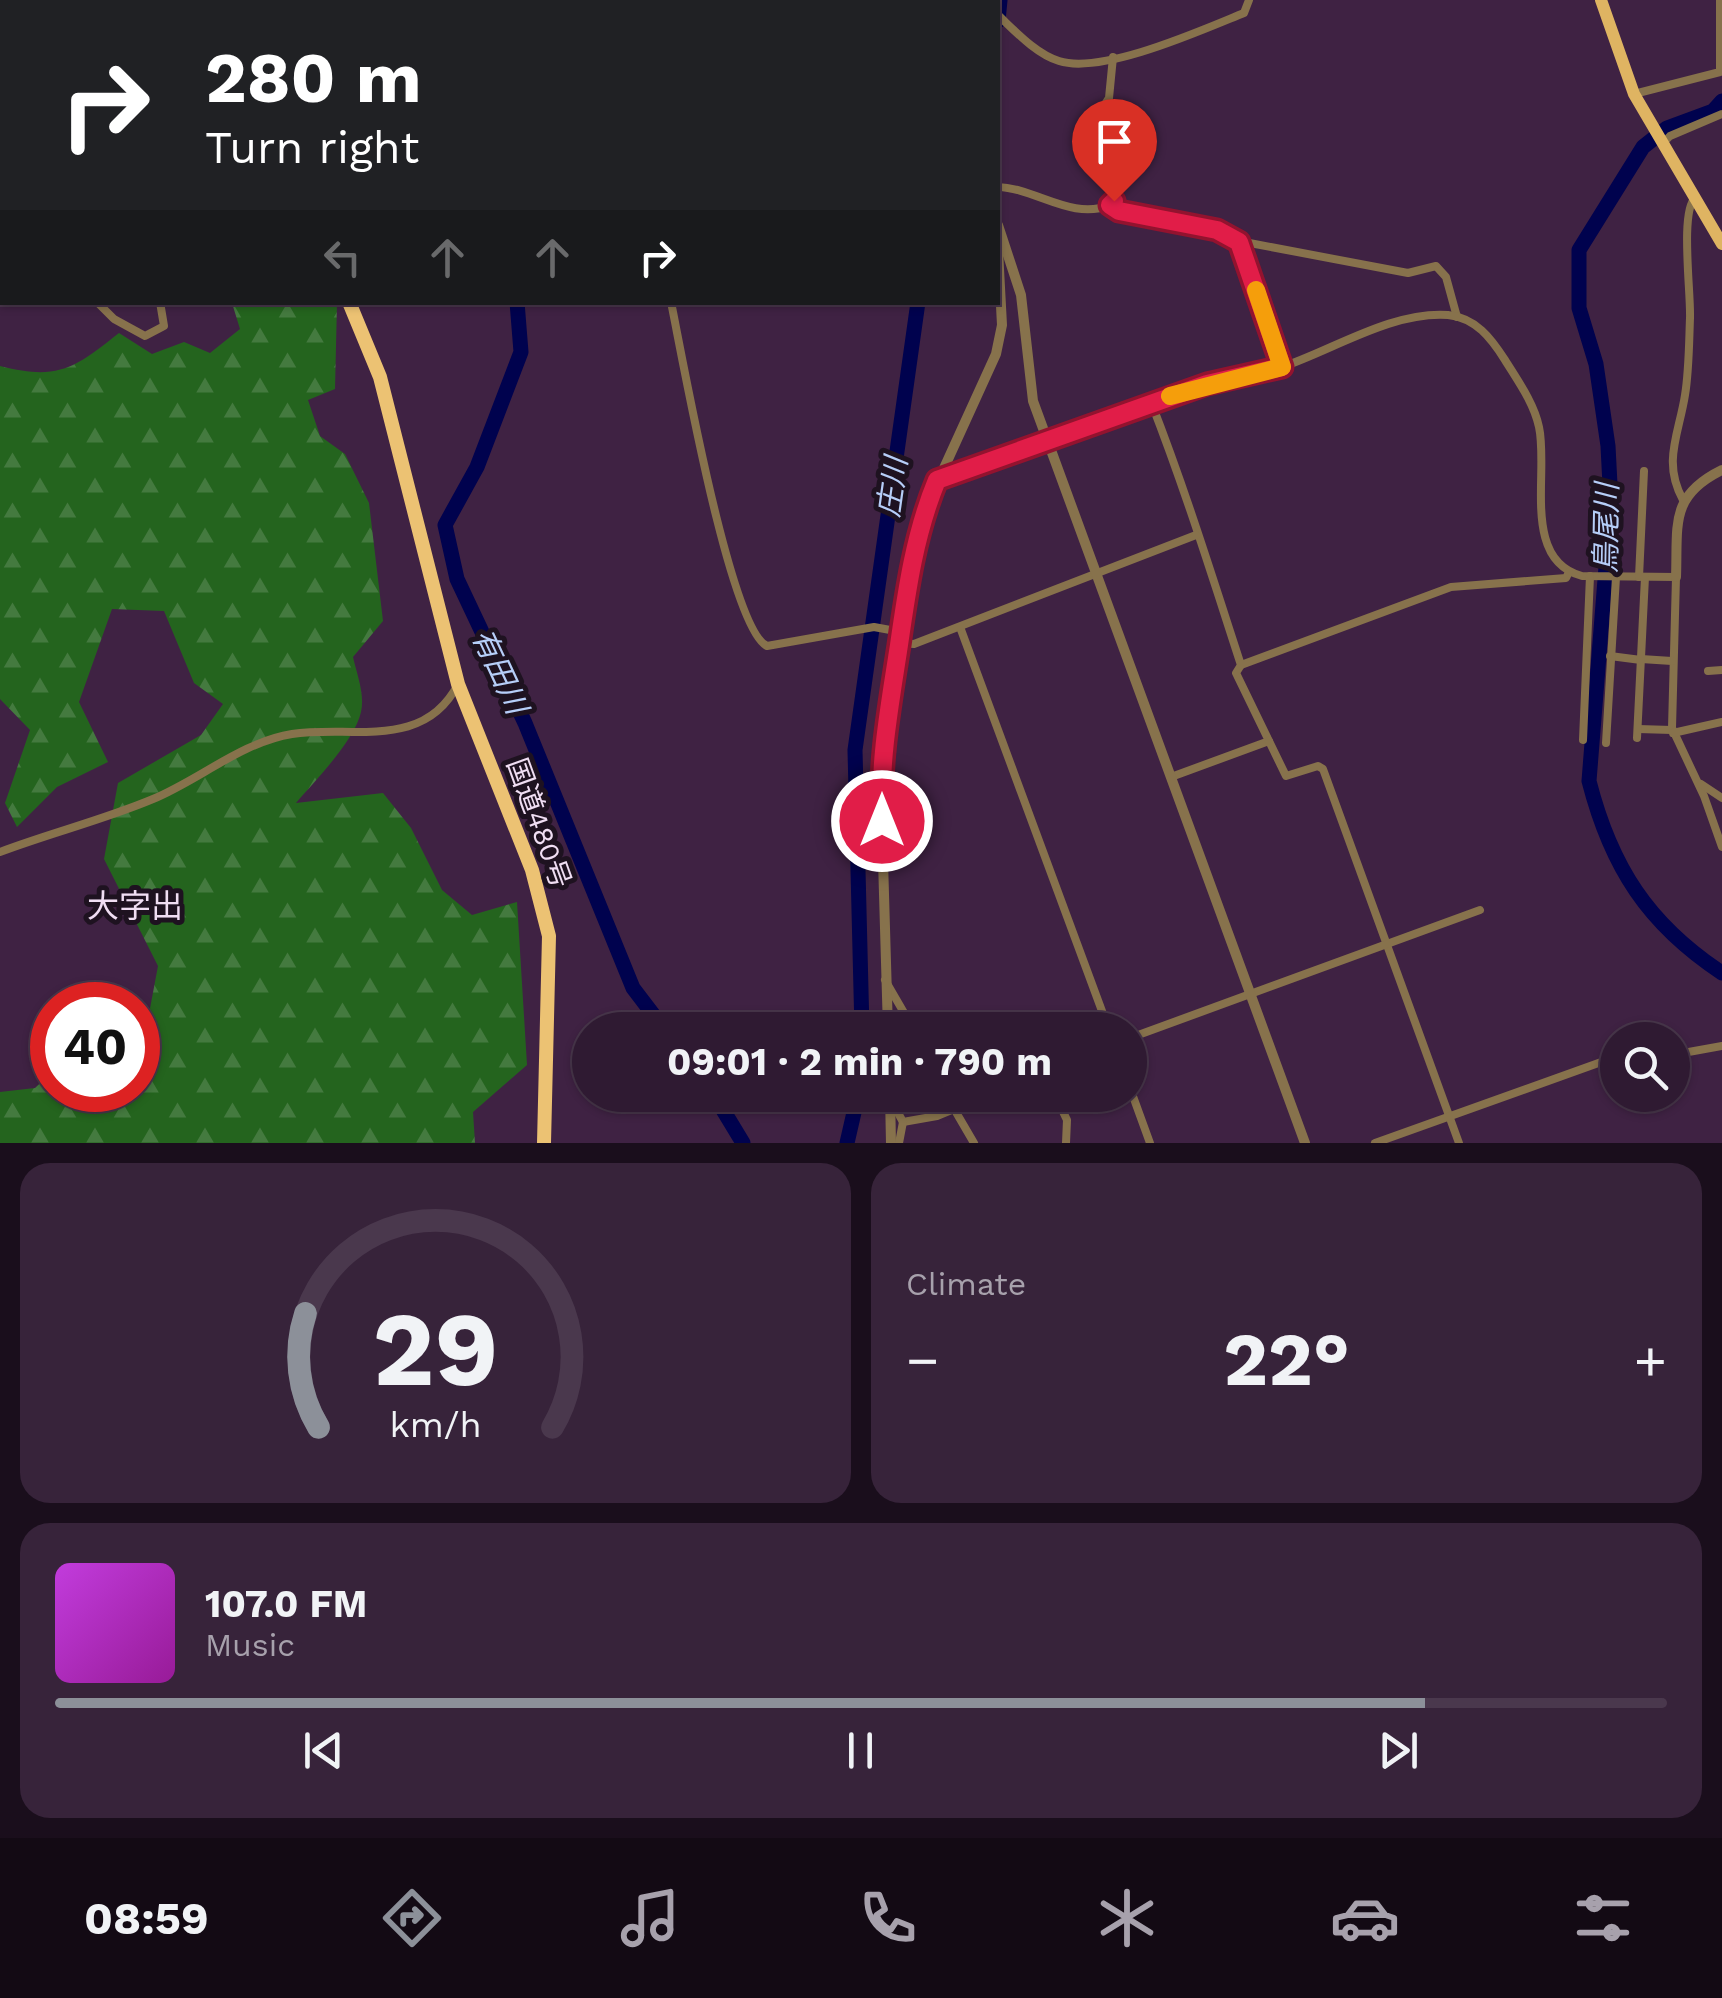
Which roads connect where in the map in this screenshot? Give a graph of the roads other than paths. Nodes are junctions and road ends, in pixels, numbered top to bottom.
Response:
1 (1249, 0) edge
2 (1602, 0) edge
3 (1720, 0) edge
4 (1000, 17) edge
5 (1113, 57) junction
6 (1634, 94) junction
7 (1722, 114) edge
8 (1661, 143) junction
9 (1000, 188) edge
10 (1694, 198) junction
11 (1110, 205) junction
12 (1000, 231) edge
13 (1239, 242) junction
14 (1722, 244) edge
15 (1000, 273) edge
16 (1021, 295) junction
17 (1002, 296) junction
18 (100, 305) edge
19 (160, 305) edge
20 (350, 305) edge
21 (671, 305) edge
22 (1458, 316) junction
23 (1282, 367) junction
24 (1151, 402) junction
25 (1048, 444) junction
26 (1722, 470) edge
27 (1644, 472) dead end
28 (937, 480) junction
29 (1682, 500) junction
30 (1196, 535) junction
31 (1569, 572) junction
32 (1097, 574) junction
33 (1593, 576) junction
34 (1614, 576) junction
35 (1642, 577) junction
36 (1676, 578) junction
37 (960, 626) junction
38 (900, 637) junction
39 (1610, 656) junction
40 (1641, 660) junction
41 (1672, 662) junction
42 (1240, 665) junction
43 (1708, 671) dead end
44 (1721, 673) edge
45 (458, 684) junction
46 (1722, 722) edge
47 (1673, 731) junction
48 (1584, 740) dead end
49 (1269, 741) junction
50 (1606, 742) dead end
51 (1171, 777) junction
52 (1697, 782) junction
53 (1722, 798) edge
54 (1722, 848) edge
55 (0, 852) edge
56 (1480, 910) dead end
57 (1385, 944) junction
58 (885, 980) junction
59 (1250, 994) junction
60 (887, 1012) edge
61 (904, 1012) edge
62 (1102, 1012) edge
63 (1147, 1032) edge
64 (1722, 1046) edge
65 (1690, 1052) edge
66 (1600, 1062) edge
67 (892, 1112) edge
68 (898, 1112) edge
69 (939, 1112) edge
70 (955, 1112) edge
71 (1063, 1112) edge
72 (1139, 1112) edge
73 (1450, 1116) junction
74 (903, 1122) junction
75 (544, 1143) edge
76 (895, 1143) edge
77 (974, 1143) edge
78 (1066, 1143) edge
79 (1150, 1143) edge
80 (1305, 1143) edge
81 (1375, 1143) edge
82 (1459, 1143) edge

1 - 5 street
2 - 6 main road
3 - 6 street
4 - 5 street
5 - 11 street
6 - 8 main road
7 - 8 street
8 - 10 main road
9 - 11 street
10 - 14 main road
10 - 29 street
11 - 13 street
12 - 16 street
13 - 22 street
13 - 23 street
15 - 17 street
16 - 17 street
16 - 25 street
17 - 28 street
18 - 19 street
20 - 45 highway, 国道480号
21 - 38 street
22 - 23 street
22 - 31 street
23 - 24 street
24 - 25 street
24 - 30 street
25 - 28 street
25 - 32 street
26 - 29 street
27 - 35 street
28 - 38 street
29 - 36 street
30 - 32 street
30 - 42 street
31 - 33 street
31 - 42 street
32 - 37 street
32 - 51 street
33 - 34 street
33 - 48 street
34 - 35 street
34 - 39 street
35 - 36 street
35 - 40 street
36 - 41 street
37 - 38 street
37 - 62 street
38 - 58 street
39 - 40 street
39 - 50 street
40 - 41 street
40 - 47 street
41 - 47 street
42 - 49 street
43 - 44 street
45 - 55 street
45 - 75 highway, 国道480号
46 - 47 street
47 - 52 street
49 - 51 street
49 - 57 street
51 - 59 street
52 - 53 street
52 - 54 street
56 - 57 street
57 - 59 street
57 - 73 street
58 - 60 street
58 - 61 street
59 - 63 street
59 - 80 street
64 - 65 street
66 - 73 street
67 - 76 street
68 - 74 street
69 - 74 street
70 - 77 street
71 - 78 street
72 - 79 street
73 - 81 street
73 - 82 street
74 - 76 street

